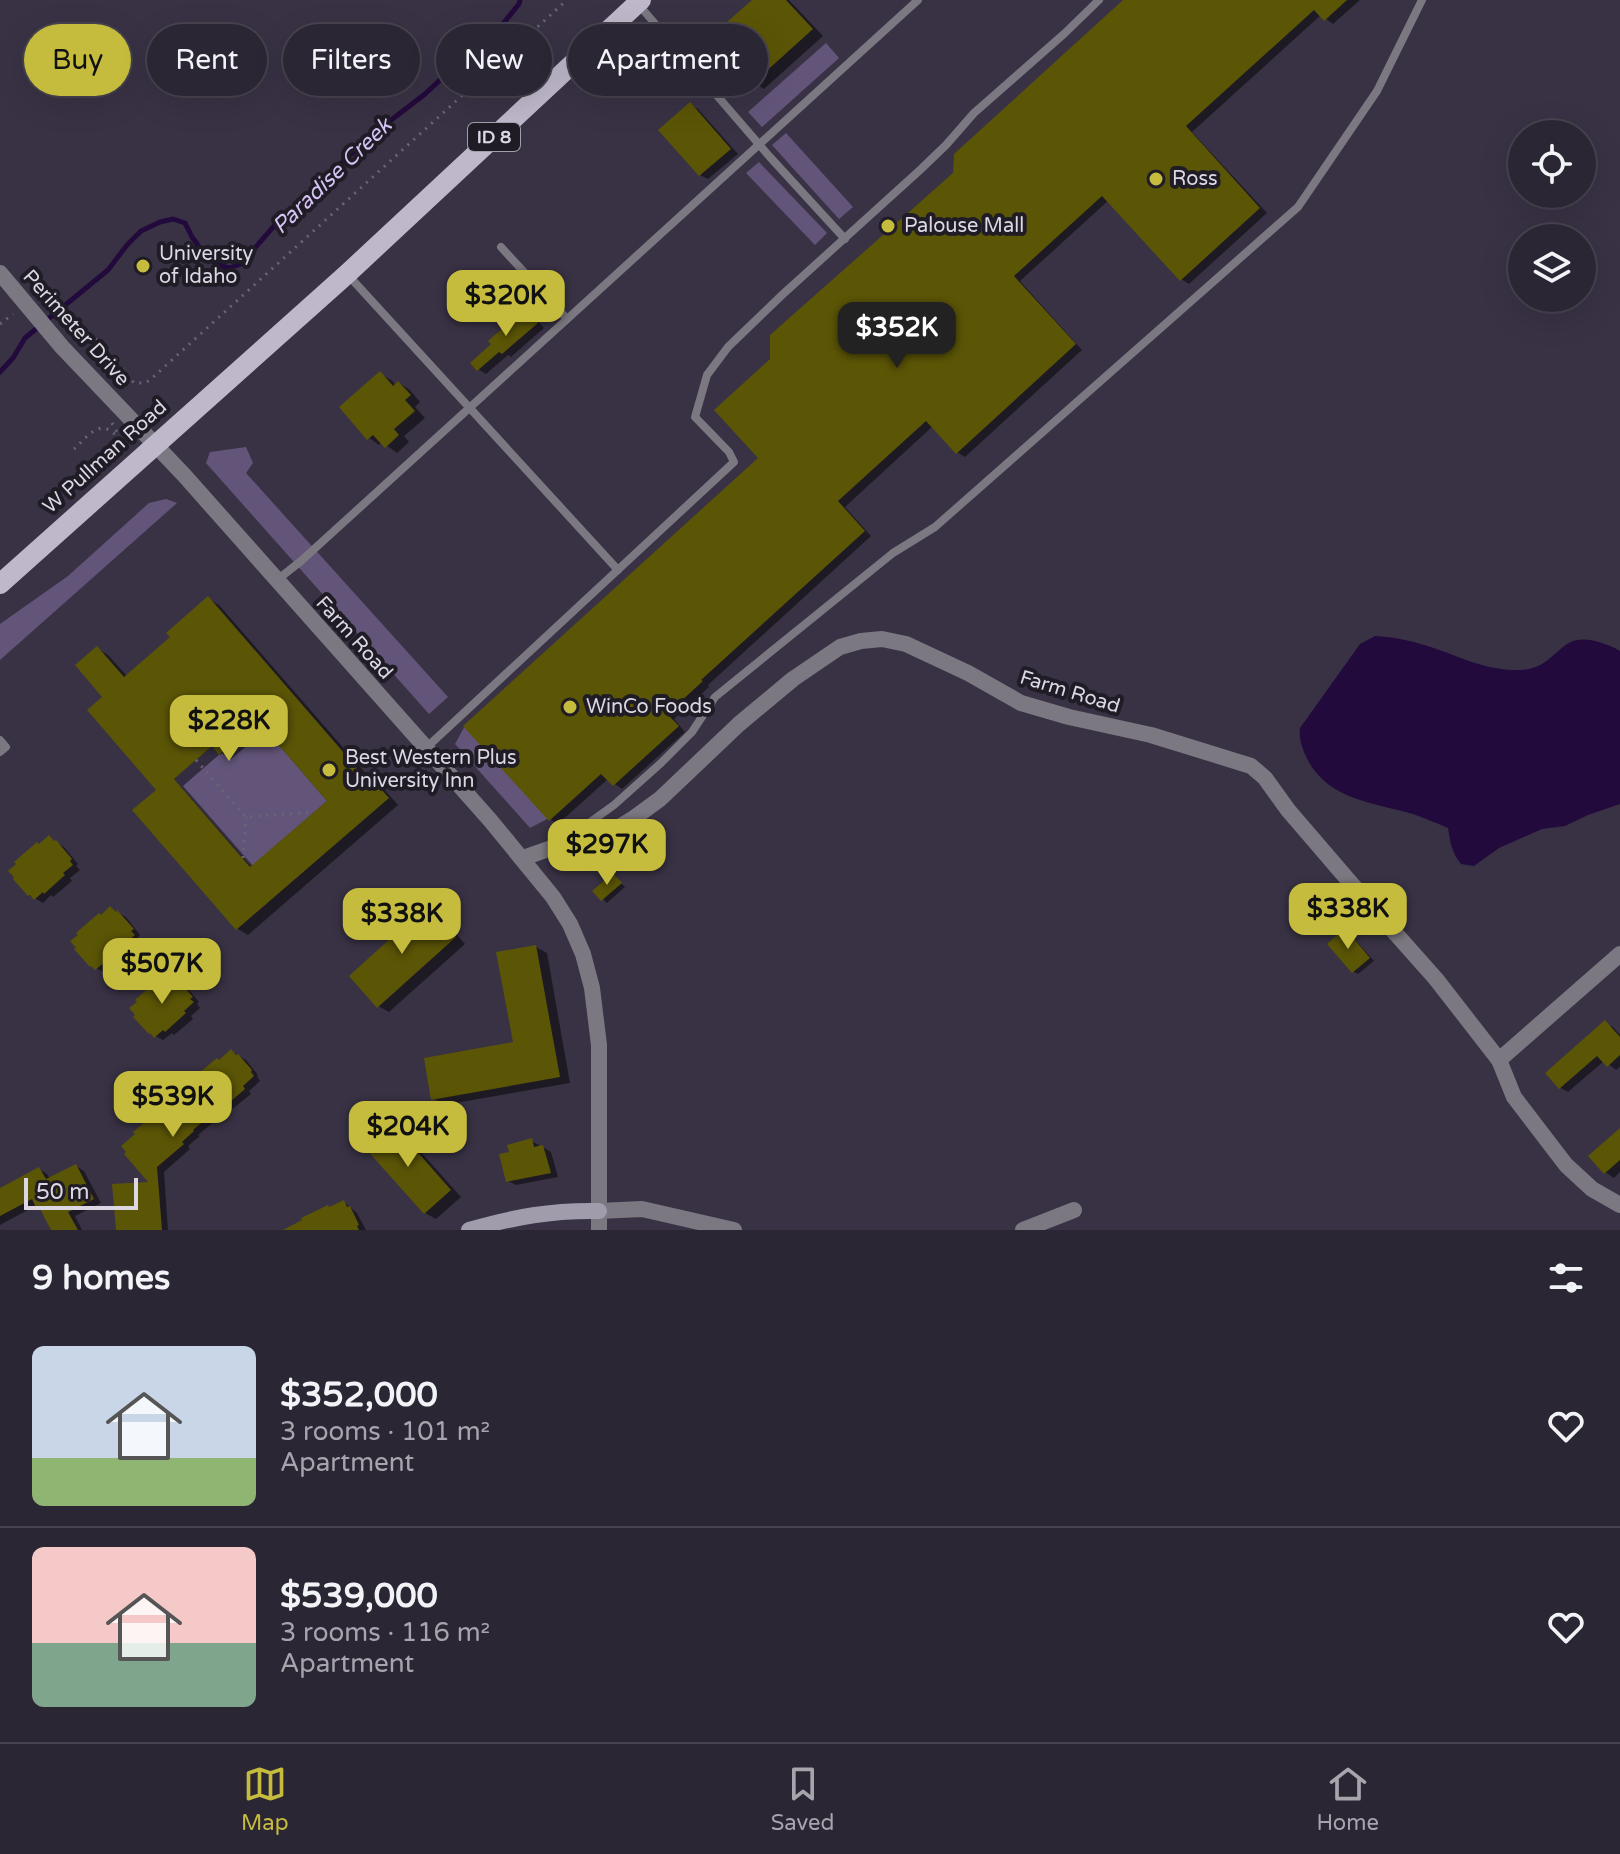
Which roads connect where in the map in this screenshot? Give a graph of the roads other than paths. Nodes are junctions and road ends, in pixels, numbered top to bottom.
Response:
1 (918, 0) edge
2 (1099, 0) edge
3 (1420, 1) edge
4 (640, 2) edge
5 (759, 144) junction
6 (845, 239) junction
7 (501, 247) dead end
8 (0, 273) edge
9 (347, 274) junction
10 (567, 319) junction
11 (469, 408) junction
12 (156, 444) junction
13 (618, 570) junction
14 (277, 580) junction
15 (0, 584) edge
16 (0, 740) edge
17 (426, 749) junction
18 (0, 752) edge
19 (557, 846) junction
20 (523, 858) junction
21 (1620, 954) edge
22 (1499, 1060) junction
23 (1620, 1205) edge
24 (1074, 1210) dead end
25 (599, 1211) junction
26 (469, 1230) edge
27 (599, 1230) edge
28 (734, 1230) edge
29 (1023, 1230) edge

1 - 5 lane
2 - 6 lane
3 - 19 lane
4 - 5 lane
4 - 9 main road, ID 8
5 - 6 lane
5 - 10 lane
6 - 13 lane
7 - 10 lane
8 - 12 street, Perimeter Drive
9 - 11 lane
9 - 12 main road, W Pullman Road / ID 8
10 - 11 lane
11 - 13 lane
11 - 14 lane
12 - 14 street, Farm Road
12 - 15 main road, W Pullman Road / ID 8
13 - 17 lane
14 - 17 street, Farm Road
16 - 18 lane
17 - 20 street, Farm Road
19 - 20 street, Farm Road
19 - 22 street, Farm Road
20 - 25 street, Farm Road
21 - 22 street
22 - 23 street, Farm Road
24 - 29 street
25 - 26 street
25 - 27 street, Farm Road
25 - 28 street

